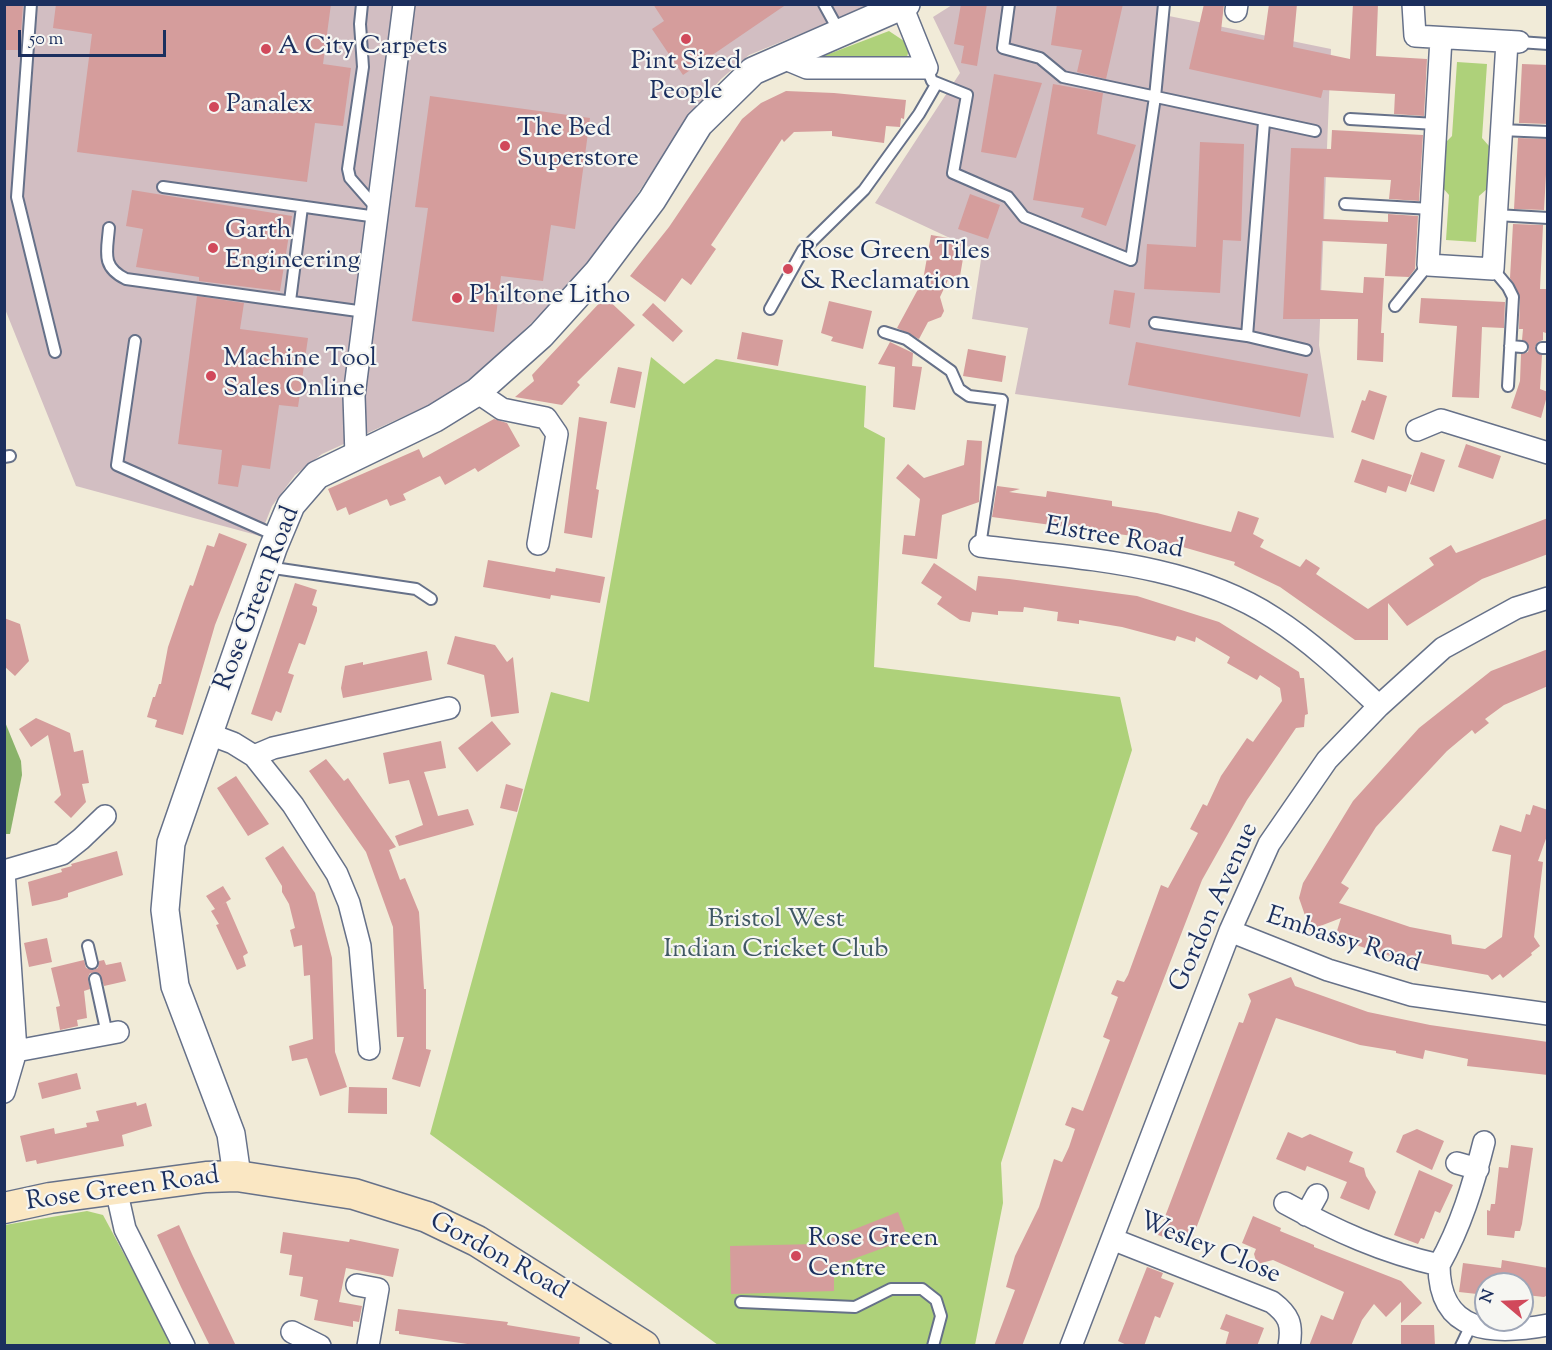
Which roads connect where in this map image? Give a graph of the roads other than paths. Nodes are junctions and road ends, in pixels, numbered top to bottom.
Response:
1 (31, 4) edge
2 (362, 4) edge
3 (404, 4) edge
4 (825, 4) edge
5 (1009, 4) edge
6 (1164, 4) edge
7 (1413, 4) edge
8 (904, 5) edge
9 (840, 33) junction
10 (1441, 38) junction
11 (1513, 42) junction
12 (1548, 44) edge
13 (783, 58) junction
14 (932, 75) junction
15 (1155, 97) junction
16 (1350, 119) dead end
17 (1264, 122) junction
18 (1436, 124) junction
19 (1501, 130) junction
20 (1315, 131) dead end
21 (1548, 132) edge
22 (163, 187) dead end
23 (1345, 204) dead end
24 (302, 207) junction
25 (1431, 209) junction
26 (377, 214) junction
27 (1496, 215) junction
28 (1548, 218) edge
29 (109, 228) dead end
30 (1428, 265) junction
31 (1493, 269) junction
32 (290, 302) junction
33 (1395, 306) dead end
34 (770, 309) dead end
35 (365, 312) junction
36 (1155, 323) dead end
37 (884, 332) dead end
38 (1247, 336) junction
39 (135, 341) dead end
40 (1510, 346) junction
41 (1522, 347) dead end
42 (1306, 350) dead end
43 (55, 352) dead end
44 (1508, 387) dead end
45 (477, 392) junction
46 (1417, 430) dead end
47 (1548, 453) edge
48 (356, 456) junction
49 (278, 537) junction
50 (538, 544) dead end
51 (980, 546) joint
52 (267, 567) junction
53 (1548, 598) edge
54 (431, 599) dead end
55 (1379, 706) junction
56 (449, 708) dead end
57 (209, 734) junction
58 (254, 756) junction
59 (105, 816) dead end
60 (4, 871) edge
61 (1230, 931) junction
62 (88, 946) dead end
63 (92, 963) dead end
64 (95, 979) dead end
65 (1548, 1014) edge
66 (112, 1033) joint
67 (369, 1049) dead end
68 (16, 1051) junction
69 (4, 1092) edge
70 (1484, 1142) dead end
71 (1456, 1163) dead end
72 (1478, 1169) junction
73 (237, 1176) junction
74 (116, 1189) junction
75 (1317, 1195) dead end
76 (1285, 1203) dead end
77 (4, 1208) edge
78 (1306, 1215) junction
79 (1112, 1239) junction
80 (1439, 1266) junction
81 (357, 1285) dead end
82 (741, 1302) dead end
83 (1472, 1323) junction
84 (1548, 1325) edge
85 (292, 1332) dead end
86 (184, 1346) edge
87 (320, 1346) edge
88 (368, 1346) edge
89 (644, 1346) edge
90 (933, 1346) edge
91 (1071, 1346) edge
92 (1289, 1346) edge
93 (1461, 1346) edge

1 - 43 lane
2 - 26 lane
3 - 26 street
4 - 9 lane
5 - 15 lane
6 - 15 lane
7 - 10 street
8 - 9 street, Rose Green Road
8 - 14 street
9 - 13 street, Rose Green Road
10 - 11 street
10 - 18 street
11 - 12 lane
11 - 19 street
13 - 14 street
13 - 45 street, Rose Green Road
14 - 15 lane
14 - 34 lane
15 - 17 lane
16 - 18 lane
17 - 20 lane
17 - 38 lane
18 - 25 street
19 - 21 lane
19 - 27 street
22 - 24 lane
23 - 25 lane
24 - 26 lane
24 - 32 lane
25 - 30 street
26 - 35 street
27 - 28 lane
27 - 31 street
29 - 32 lane
30 - 31 street
30 - 33 lane
31 - 40 lane
32 - 35 lane
35 - 48 street
36 - 38 lane
37 - 51 lane
38 - 42 lane
39 - 49 lane
40 - 41 lane
40 - 44 lane
45 - 48 street, Rose Green Road
45 - 50 street
46 - 47 street
48 - 49 street, Rose Green Road
49 - 52 street, Rose Green Road
51 - 55 street, Elstree Road
52 - 54 lane
52 - 57 street, Rose Green Road
53 - 55 street, Gordon Avenue
55 - 61 street, Gordon Avenue
56 - 58 street
57 - 58 street
57 - 73 street, Rose Green Road
58 - 67 street
59 - 60 street
60 - 68 street
61 - 65 street, Embassy Road
61 - 79 street, Gordon Avenue
62 - 63 lane
64 - 66 lane
66 - 68 street
68 - 69 street
70 - 72 street
71 - 72 street
72 - 80 street
73 - 74 main road, Rose Green Road
73 - 89 main road, Gordon Road
74 - 77 main road, Rose Green Road
74 - 86 street
75 - 78 street
76 - 78 street
78 - 80 street
79 - 91 street, Gordon Avenue
79 - 92 street, Wesley Close
80 - 83 street
81 - 88 street
82 - 90 lane
83 - 84 street
83 - 93 lane
85 - 87 street

